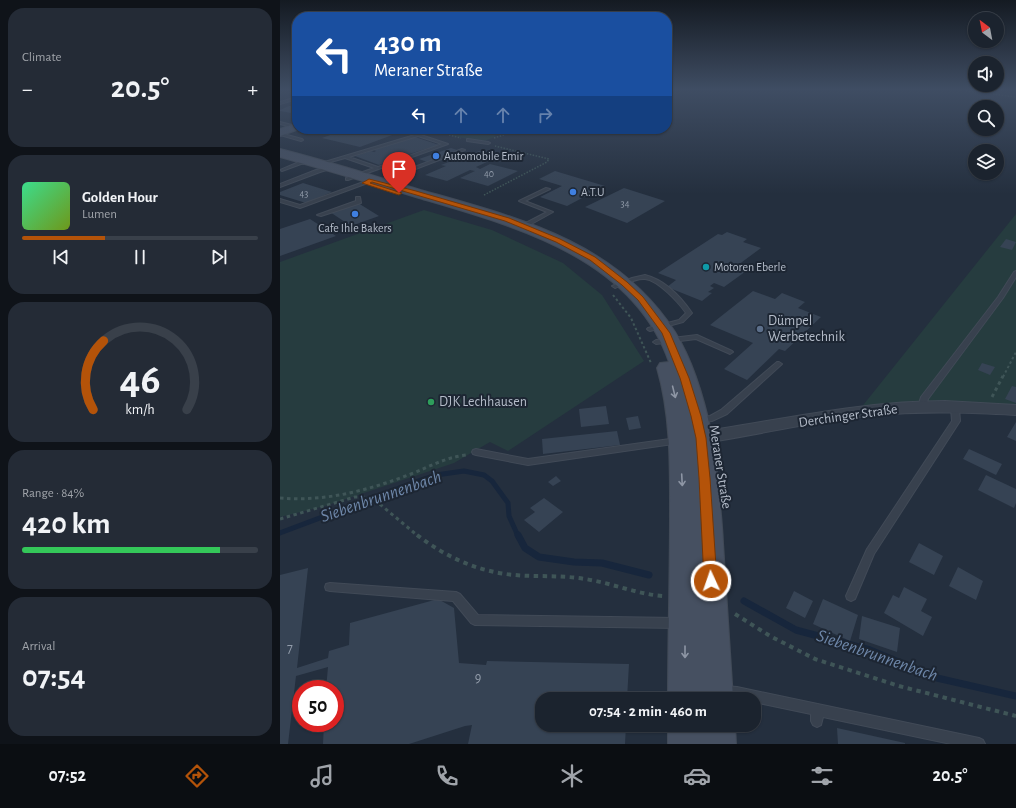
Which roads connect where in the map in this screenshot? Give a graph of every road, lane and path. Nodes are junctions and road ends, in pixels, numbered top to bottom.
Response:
1 (292, 128) edge
2 (280, 134) edge
3 (443, 134) dead end
4 (508, 134) edge
5 (301, 140) dead end
6 (468, 140) joint
7 (488, 143) junction
8 (463, 150) dead end
9 (280, 153) edge
10 (345, 157) junction
11 (281, 166) edge
12 (320, 166) junction
13 (365, 178) junction
14 (280, 186) edge
15 (548, 189) dead end
16 (484, 195) dead end
17 (358, 198) dead end
18 (280, 200) edge
19 (319, 215) dead end
20 (524, 226) junction
21 (1016, 273) edge
22 (616, 286) junction
23 (659, 335) junction
24 (730, 352) dead end
25 (1016, 352) edge
26 (779, 364) dead end
27 (652, 366) dead end
28 (922, 407) junction
29 (955, 408) junction
30 (993, 409) junction
31 (1016, 410) edge
32 (689, 426) junction
33 (476, 452) joint
34 (280, 498) edge
35 (280, 519) edge
36 (330, 587) dead end
37 (662, 588) dead end
38 (662, 596) junction
39 (851, 596) dead end
40 (734, 607) dead end
41 (735, 614) junction
42 (735, 622) dead end
43 (673, 623) junction
44 (684, 692) edge
45 (715, 692) edge
46 (761, 700) edge
47 (1016, 716) edge
48 (686, 732) edge
49 (717, 732) edge
50 (686, 744) edge
51 (718, 744) edge
52 (979, 744) edge

1 - 2 main road
2 - 5 lane
3 - 6 path
4 - 7 path
6 - 7 lane
7 - 16 path
8 - 13 lane
9 - 12 main road, Meraner Straße
10 - 12 lane
10 - 13 lane
10 - 13 lane
11 - 12 main road, Meraner Straße
12 - 13 main road, Meraner Straße
12 - 14 lane
13 - 18 lane
13 - 20 main road, Meraner Straße
13 - 22 main road, Meraner Straße
15 - 20 lane
17 - 19 lane
20 - 22 main road, Meraner Straße
21 - 28 lane
22 - 23 main road, Meraner Straße
22 - 23 lane
22 - 27 path
23 - 24 lane
23 - 32 main road, Meraner Straße
25 - 30 path
26 - 32 lane
28 - 29 street, Derchinger Straße
28 - 32 street, Derchinger Straße
29 - 30 street, Derchinger Straße
29 - 39 lane
30 - 31 street, Derchinger Straße
32 - 33 lane
32 -> 43 main road, Meraner Straße
32 - 45 main road, Meraner Straße
33 - 34 path
35 - 38 path
36 - 43 lane
37 - 38 path
38 - 43 path
40 - 41 path
41 - 42 path
41 - 47 path
43 -> 44 main road, Meraner Straße
46 - 52 lane
48 - 50 main road
49 - 51 main road, Meraner Straße

